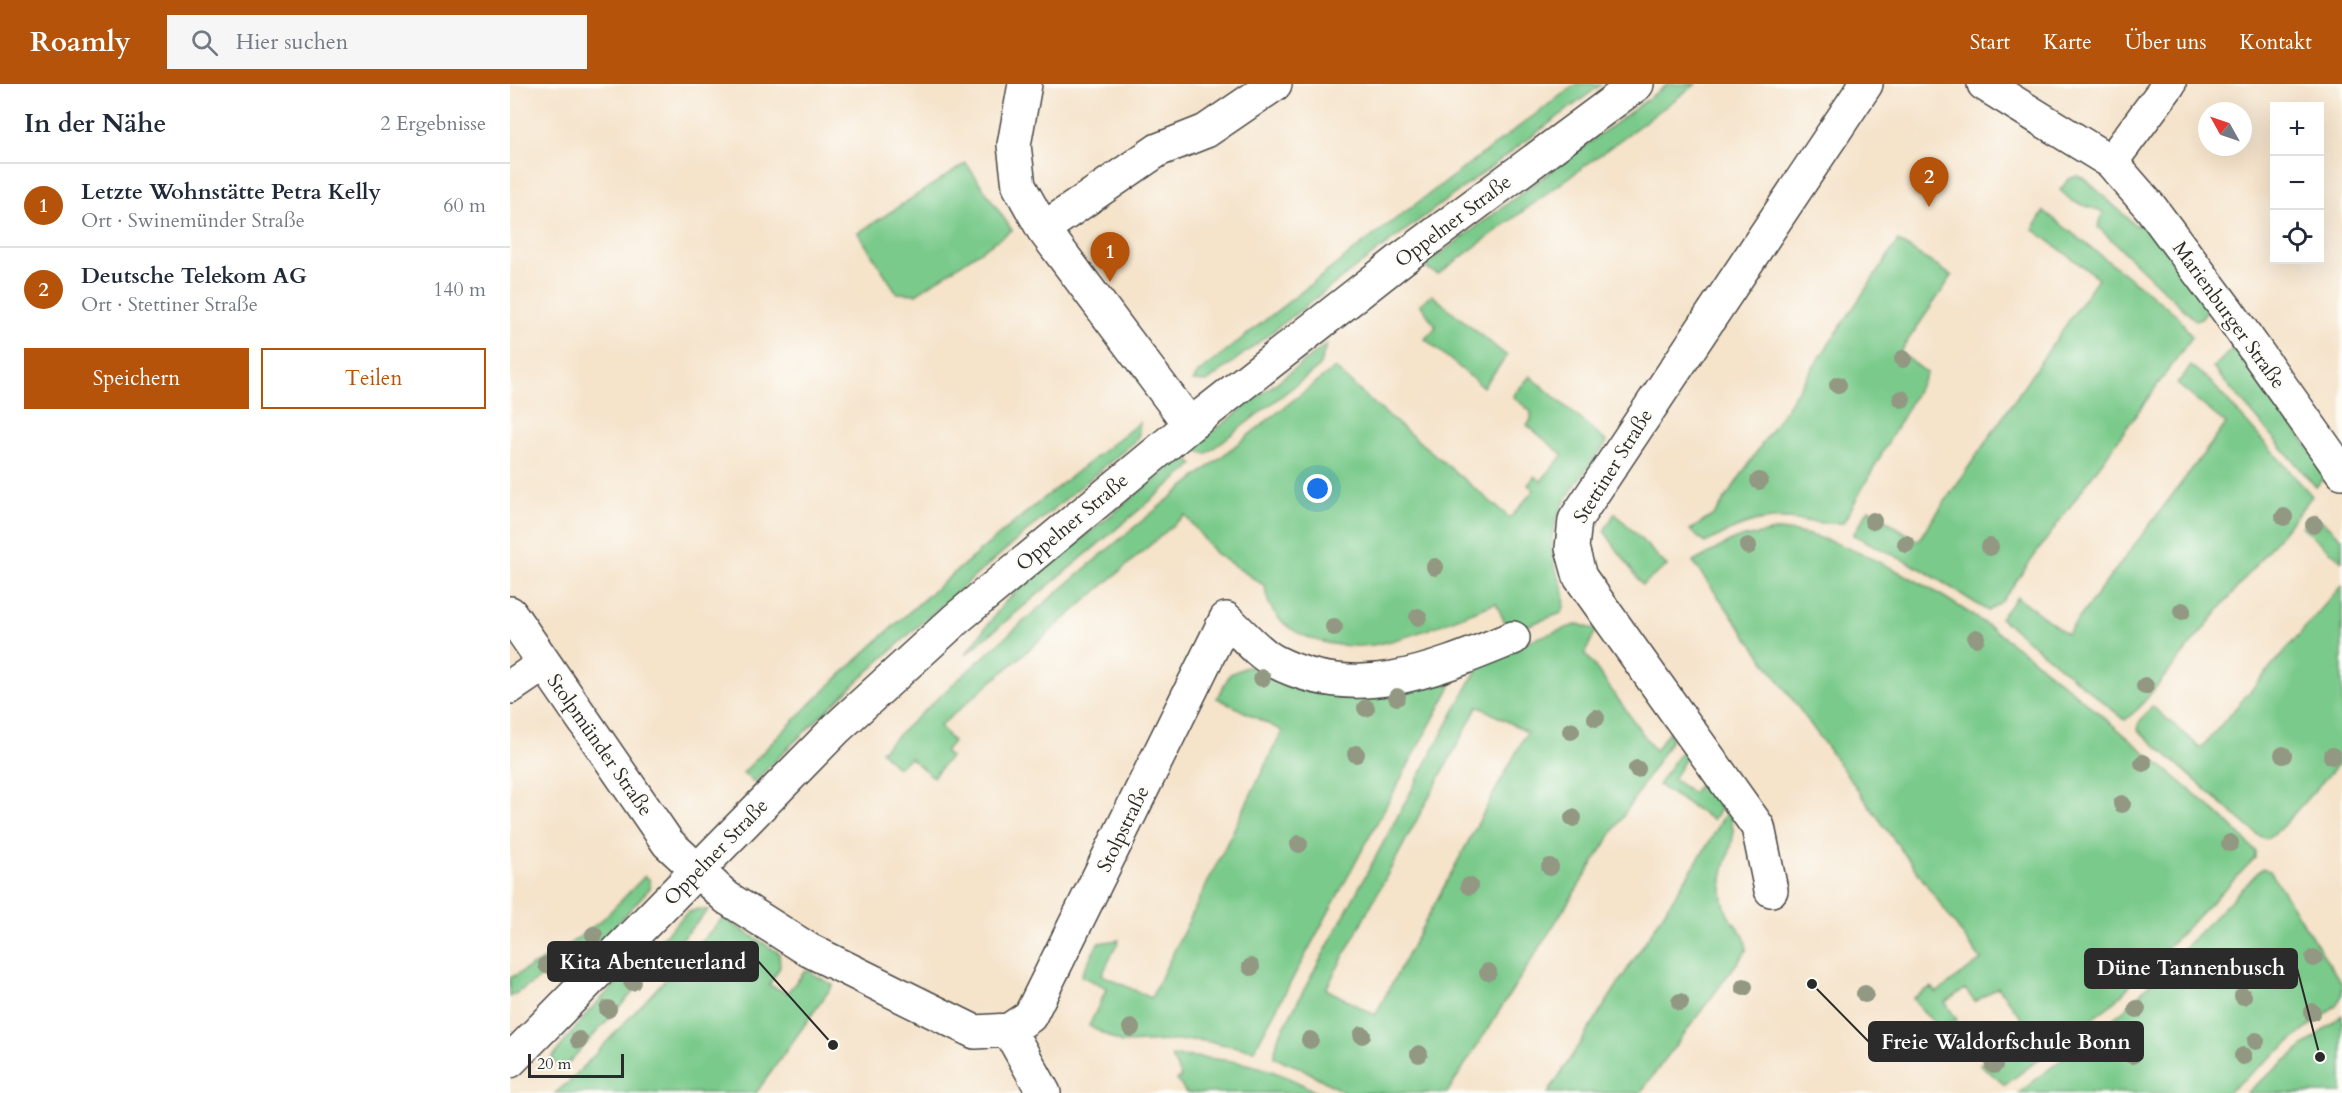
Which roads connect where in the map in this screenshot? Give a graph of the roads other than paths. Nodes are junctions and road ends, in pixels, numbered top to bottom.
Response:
1 (1025, 84) edge
2 (1275, 84) edge
3 (1637, 84) edge
4 (1866, 84) edge
5 (1984, 84) edge
6 (2169, 84) edge
7 (2111, 162) junction
8 (1043, 229) junction
9 (1190, 425) junction
10 (2342, 472) edge
11 (510, 613) edge
12 (1513, 638) dead end
13 (544, 664) junction
14 (510, 687) edge
15 (698, 871) junction
16 (1771, 891) dead end
17 (553, 1014) junction
18 (1009, 1030) junction
19 (510, 1042) edge
20 (510, 1061) edge
21 (1044, 1093) edge

1 - 8 street
2 - 8 street
3 - 9 street, Oppelner Straße
4 - 16 street, Stettiner Straße
5 - 7 street, Marienburger Straße
6 - 7 street
7 - 10 street, Marienburger Straße
8 - 9 street
9 - 15 street, Oppelner Straße
11 - 13 street, Stolpmünder Straße
12 - 18 street, Stolpstraße
13 - 14 street
13 - 15 street, Stolpmünder Straße
15 - 17 street, Oppelner Straße
15 - 18 street
17 - 19 street, Oppelner Straße
17 - 20 street, Oppelner Straße
18 - 21 street

